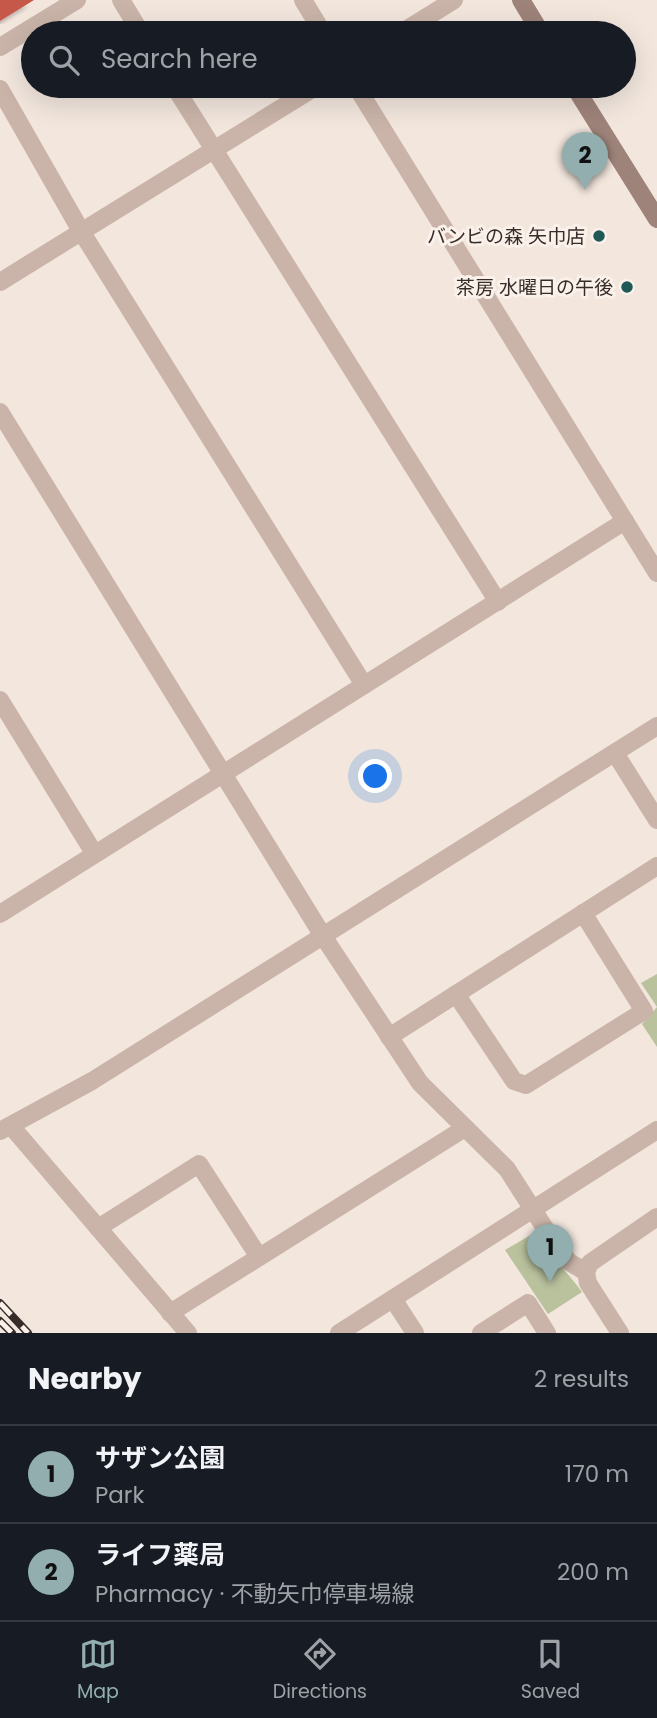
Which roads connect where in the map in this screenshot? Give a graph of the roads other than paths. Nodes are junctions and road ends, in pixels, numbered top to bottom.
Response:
1 (77, 0) edge
2 (121, 0) edge
3 (303, 0) edge
4 (454, 0) edge
5 (521, 0) edge
6 (43, 21) edge
7 (134, 21) edge
8 (316, 21) edge
9 (420, 21) edge
10 (534, 21) edge
11 (21, 34) edge
12 (0, 47) edge
13 (0, 89) edge
14 (182, 98) edge
15 (297, 98) edge
16 (363, 98) edge
17 (581, 98) edge
18 (214, 149) junction
19 (657, 219) edge
20 (81, 231) junction
21 (0, 282) edge
22 (0, 412) edge
23 (625, 521) junction
24 (657, 573) edge
25 (498, 602) junction
26 (363, 685) junction
27 (0, 700) edge
28 (657, 726) edge
29 (615, 753) junction
30 (224, 771) junction
31 (657, 820) edge
32 (94, 853) junction
33 (657, 866) edge
34 (583, 913) junction
35 (0, 914) edge
36 (323, 936) junction
37 (456, 994) junction
38 (389, 1037) junction
39 (4, 1123) edge
40 (466, 1128) junction
41 (657, 1130) edge
42 (533, 1211) junction
43 (657, 1217) edge
44 (98, 1228) junction
45 (259, 1257) junction
46 (586, 1272) junction
47 (393, 1299) junction
48 (170, 1312) junction
49 (188, 1333) edge
50 (339, 1333) edge
51 (415, 1333) edge
52 (481, 1333) edge
53 (547, 1333) edge
54 (620, 1333) edge

1 - 6 street
2 - 7 street
3 - 8 street
4 - 9 street
5 - 10 main road
11 - 12 street
13 - 20 street
14 - 18 street
15 - 18 street
16 - 23 street
17 - 19 main road
18 - 20 street
18 - 25 street
20 - 21 street
20 - 26 street
22 - 30 street
23 - 24 street
23 - 25 street
25 - 26 street
26 - 30 street
27 - 32 street
28 - 29 street
29 - 31 street
29 - 36 street
30 - 32 street
30 - 36 street
32 - 35 street
33 - 34 street
34 - 37 street
34 - 37 street
36 - 38 street
36 - 39 street
37 - 38 street
38 - 40 street
39 - 44 street
40 - 42 street
40 - 45 street
41 - 42 street
42 - 46 street
42 - 47 street
43 - 46 street
44 - 45 street
44 - 48 street
45 - 48 street
46 - 54 street
47 - 50 street
47 - 51 street
48 - 49 street
52 - 53 street

